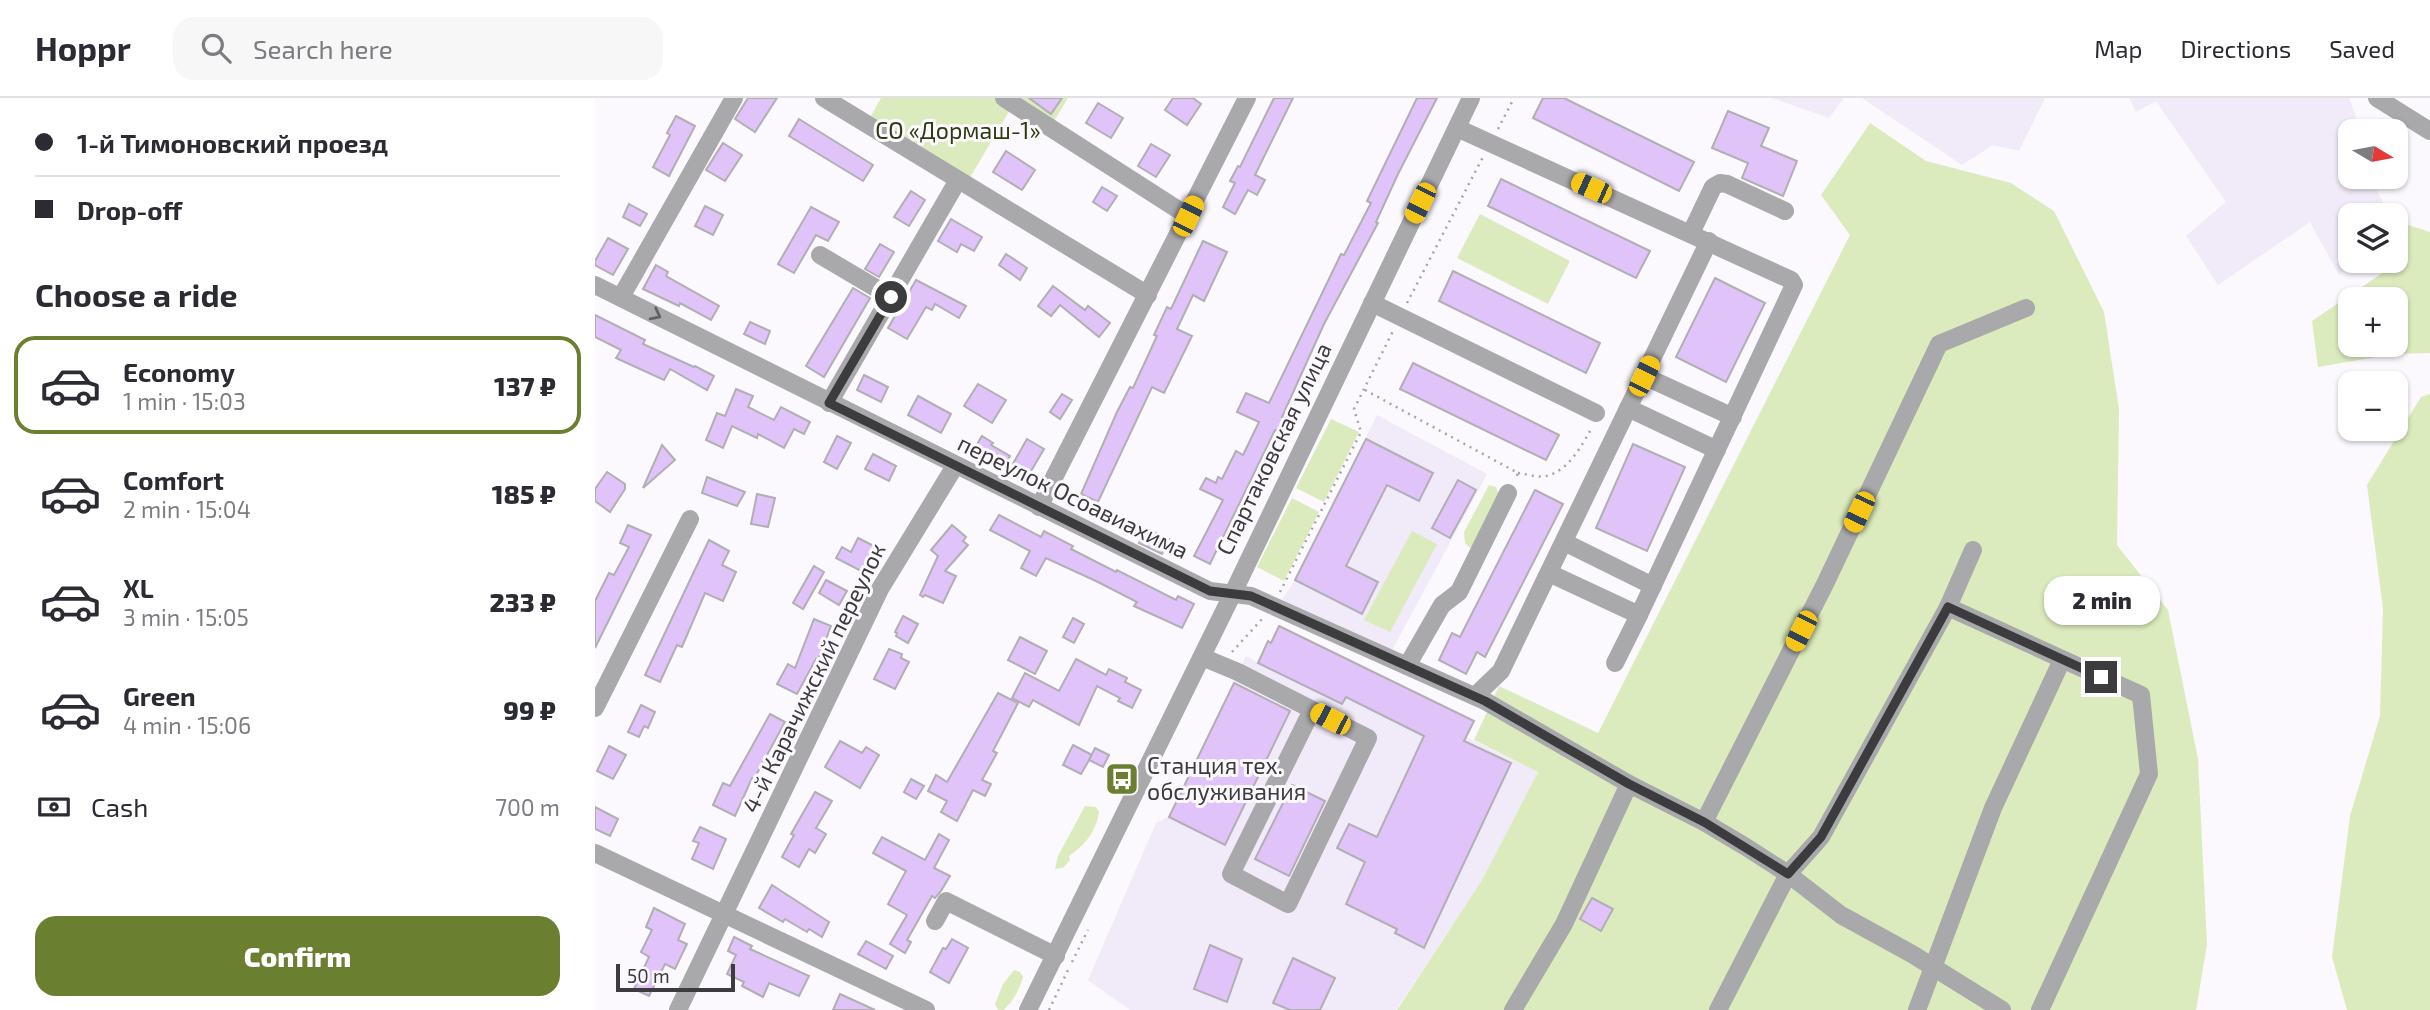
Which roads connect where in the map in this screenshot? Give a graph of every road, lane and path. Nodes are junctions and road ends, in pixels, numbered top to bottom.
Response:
1 (734, 98) edge
2 (824, 98) edge
3 (1005, 98) edge
4 (1471, 98) edge
5 (1514, 98) edge
6 (2377, 98) edge
7 (1245, 99) edge
8 (1457, 128) junction
9 (2430, 131) edge
10 (1491, 143) junction
11 (958, 180) junction
12 (1785, 211) dead end
13 (1188, 216) junction
14 (1691, 233) junction
15 (1709, 241) junction
16 (820, 255) dead end
17 (595, 285) edge
18 (1148, 295) junction
19 (621, 297) junction
20 (891, 297) junction
21 (1372, 303) junction
22 (2026, 308) dead end
23 (1401, 317) junction
24 (1644, 376) junction
25 (1364, 389) junction
26 (829, 403) junction
27 (1628, 408) junction
28 (1596, 413) joint
29 (1733, 417) junction
30 (1717, 450) junction
31 (955, 466) junction
32 (1518, 473) junction
33 (1508, 492) joint
34 (1039, 506) junction
35 (690, 519) dead end
36 (1564, 542) junction
37 (1973, 550) dead end
38 (1549, 573) junction
39 (1653, 586) junction
40 (1232, 595) junction
41 (1273, 606) junction
42 (1948, 607) junction
43 (1639, 615) junction
44 (1202, 657) junction
45 (2061, 660) junction
46 (1615, 663) dead end
47 (1220, 665) junction
48 (1407, 666) junction
49 (1475, 696) junction
50 (595, 708) edge
51 (1312, 710) junction
52 (1629, 784) junction
53 (1704, 822) junction
54 (595, 853) edge
55 (1788, 874) junction
56 (725, 916) junction
57 (935, 921) dead end
58 (1089, 928) dead end
59 (1056, 956) junction
60 (1933, 969) junction
61 (678, 1010) edge
62 (926, 1010) edge
63 (1028, 1010) edge
64 (1049, 1010) edge
65 (1513, 1010) edge
66 (1718, 1010) edge
67 (1917, 1010) edge
68 (2002, 1010) edge
69 (2040, 1010) edge

1 - 19 street
2 - 11 street
3 - 13 street
4 - 8 street, Спартаковская улица
5 - 10 path
6 - 9 street
7 - 13 street
8 - 10 street
8 - 21 street, Спартаковская улица
10 - 14 street
10 - 23 path
11 - 18 street
11 - 20 street
12 - 14 street
13 - 18 street
14 - 15 street
15 - 24 street
15 - 29 street
16 - 20 street
17 - 19 street, переулок Осоавиахима
18 - 34 street
19 -> 26 street, переулок Осоавиахима
20 - 26 street
21 - 23 street
21 - 40 street, Спартаковская улица
22 - 53 street
23 - 25 path
23 - 28 street
24 - 27 street
24 - 29 street
25 - 32 path
25 - 41 path
26 - 31 street, переулок Осоавиахима
27 - 30 street
27 - 36 street
28 - 32 path
29 - 30 street
30 - 39 street
31 - 34 street, переулок Осоавиахима
31 - 56 street, 4-й Карачижский переулок
32 - 33 path
33 - 48 street
34 - 40 street, переулок Осоавиахима
35 - 50 street
36 - 38 street
36 - 39 street
37 - 42 street
38 - 43 street
38 - 49 street
39 - 43 street
40 - 41 street, переулок Осоавиахима
40 - 44 street, Спартаковская улица
41 - 47 path
41 - 48 street, переулок Осоавиахима
42 - 45 street
42 - 55 street
43 - 46 street
44 - 47 street
44 - 59 street, Спартаковская улица
45 - 60 street
45 - 69 street
47 - 51 street
48 - 49 street, переулок Осоавиахима
49 - 52 street, переулок Осоавиахима
51 - 51 street
52 - 53 street, переулок Осоавиахима
52 - 65 street
53 - 55 street, переулок Осоавиахима
54 - 56 street
55 - 60 street, переулок Осоавиахима
55 - 66 street
56 - 61 street, 4-й Карачижский переулок
56 - 62 street
57 - 59 street
58 - 64 path
59 - 63 street, Спартаковская улица
60 - 67 street
60 - 68 street, переулок Осоавиахима

